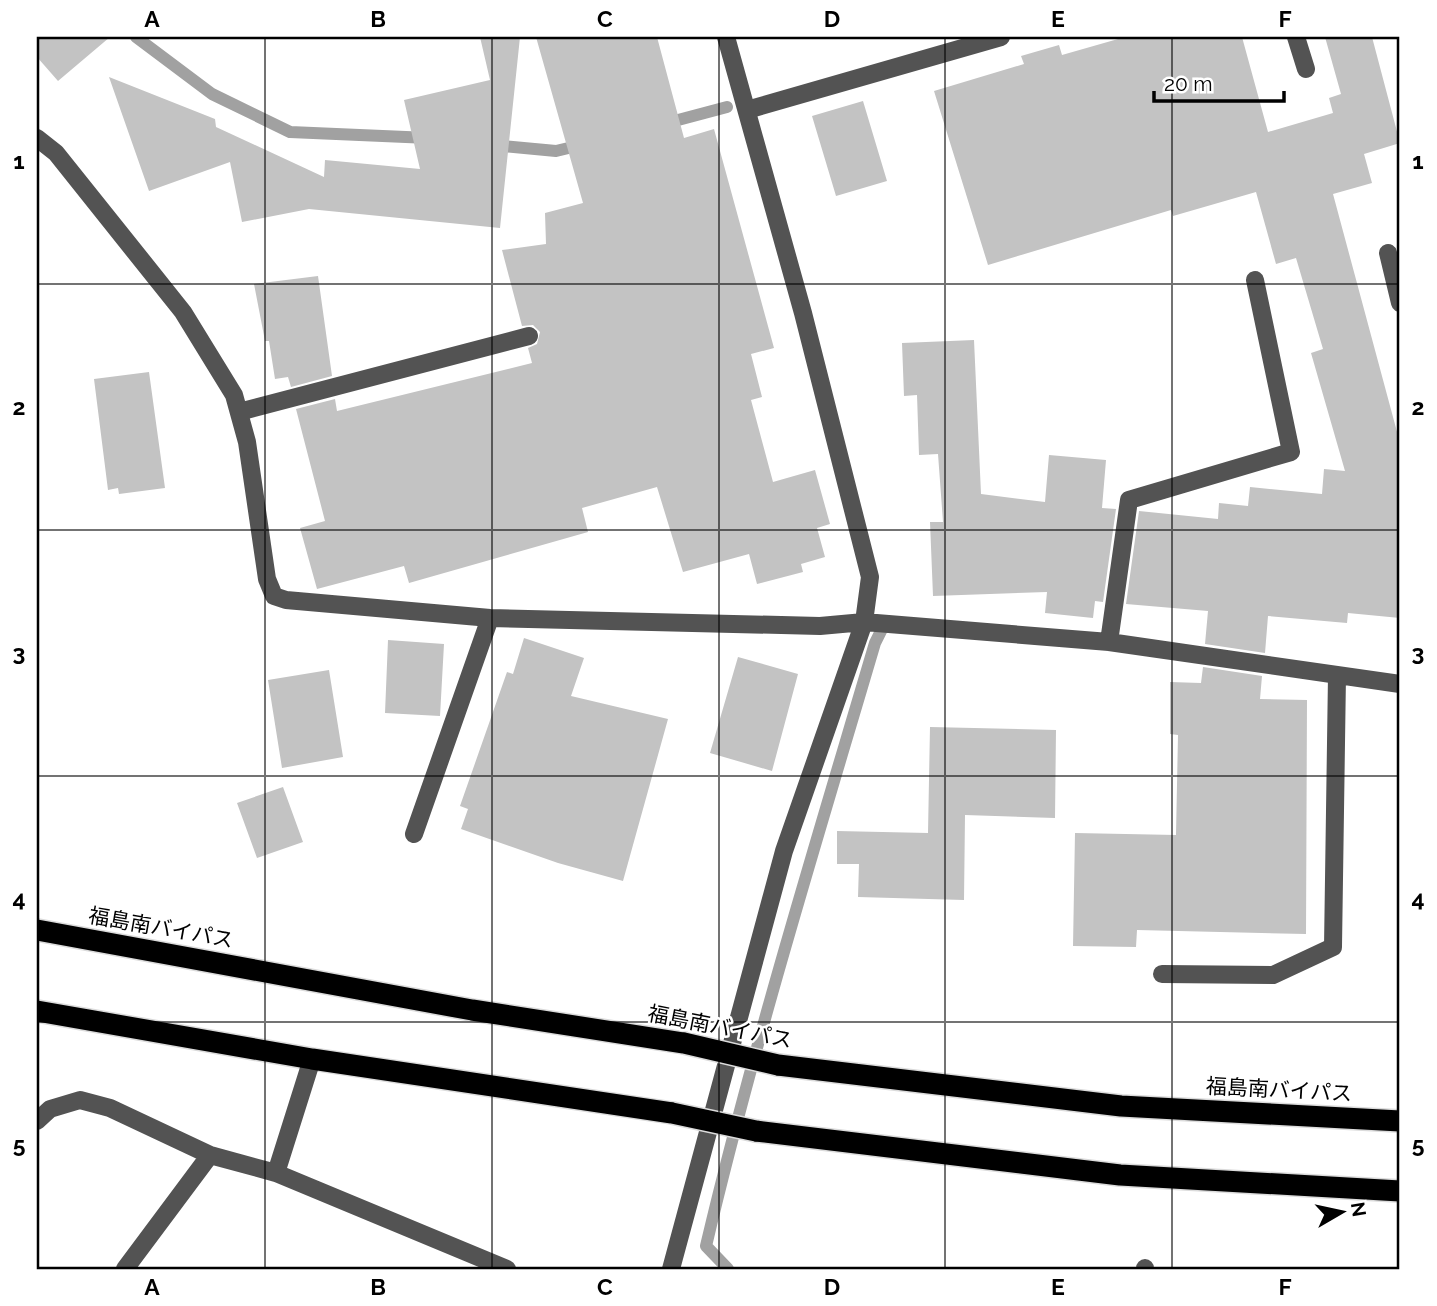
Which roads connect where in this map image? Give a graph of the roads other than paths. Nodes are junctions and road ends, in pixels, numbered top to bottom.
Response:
1 (726, 37) edge
2 (1001, 37) edge
3 (1296, 37) edge
4 (1306, 69) dead end
5 (747, 110) junction
6 (37, 138) edge
7 (1388, 253) dead end
8 (1255, 280) dead end
9 (1400, 303) edge
10 (529, 336) dead end
11 (239, 412) junction
12 (490, 618) junction
13 (864, 622) junction
14 (1109, 642) junction
15 (1337, 676) junction
16 (1400, 684) edge
17 (414, 834) dead end
18 (37, 930) edge
19 (1161, 974) dead end
20 (37, 1011) edge
21 (312, 1059) junction
22 (37, 1121) edge
23 (1400, 1121) edge
24 (210, 1155) junction
25 (276, 1173) junction
26 (1400, 1191) edge
27 (125, 1269) edge
28 (507, 1269) edge
29 (671, 1269) edge

1 - 5 street
2 - 5 street
3 - 4 street
5 - 13 street
6 - 11 street
7 - 9 street
8 - 14 street
10 - 11 street
11 - 12 street
12 - 13 street
12 - 17 street
13 - 14 street
13 - 29 street
14 - 15 street
15 - 16 street
15 - 19 street
18 - 23 highway, 福島南バイパス, bridge
20 - 21 highway
21 - 25 street
21 - 26 highway, bridge
22 - 24 street
24 - 25 street
24 - 27 street
25 - 28 street

